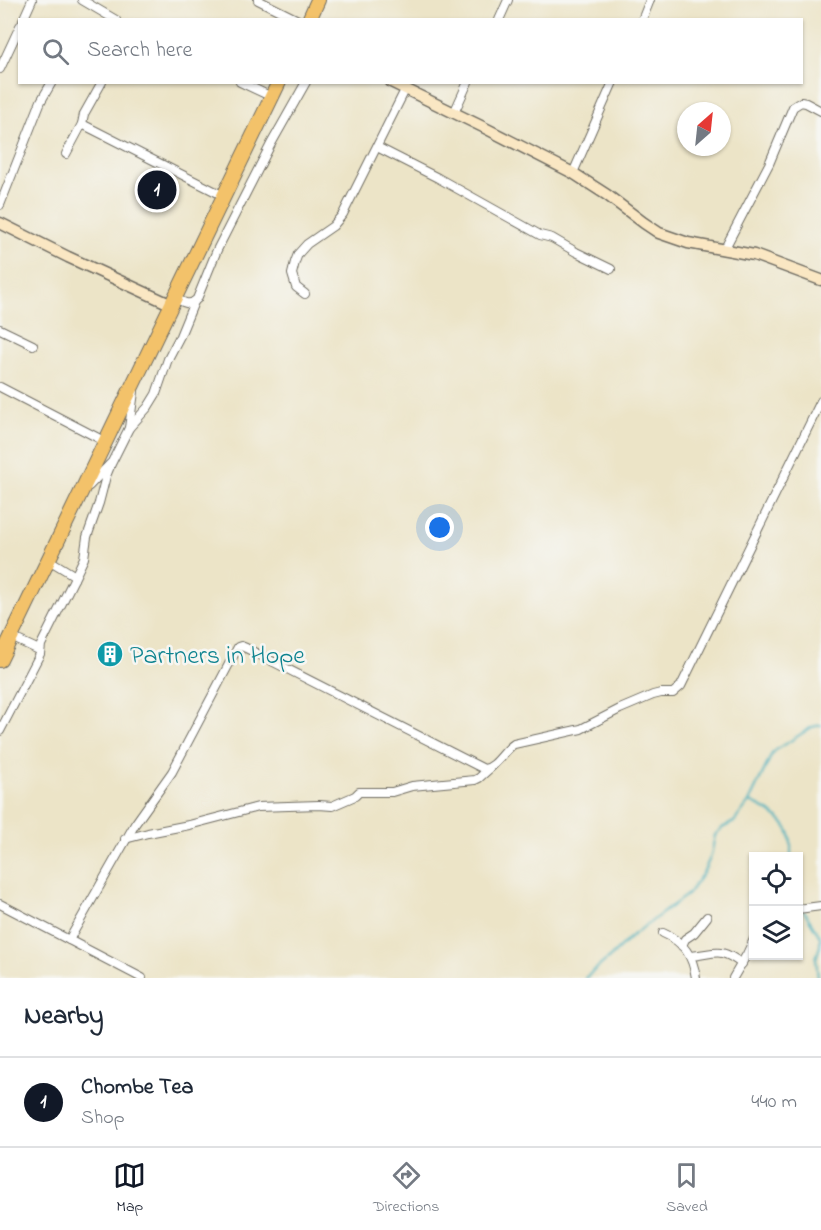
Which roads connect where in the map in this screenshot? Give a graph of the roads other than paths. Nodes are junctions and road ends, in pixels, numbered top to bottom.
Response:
1 (32, 0) edge
2 (82, 0) edge
3 (258, 0) edge
4 (318, 0) edge
5 (508, 0) edge
6 (650, 0) edge
7 (24, 18) edge
8 (113, 18) edge
9 (294, 18) edge
10 (310, 18) edge
11 (500, 18) edge
12 (643, 18) edge
13 (18, 30) edge
14 (0, 69) edge
15 (51, 84) edge
16 (101, 84) edge
17 (244, 84) edge
18 (278, 84) edge
19 (305, 84) edge
20 (394, 84) edge
21 (467, 84) edge
22 (612, 84) edge
23 (405, 90) junction
24 (272, 97) junction
25 (821, 111) edge
26 (454, 113) junction
27 (82, 124) junction
28 (377, 147) junction
29 (66, 154) dead end
30 (573, 173) junction
31 (224, 196) junction
32 (0, 205) edge
33 (0, 223) edge
34 (724, 249) junction
35 (611, 269) dead end
36 (821, 280) edge
37 (305, 294) dead end
38 (173, 302) junction
39 (194, 302) junction
40 (0, 329) edge
41 (33, 345) dead end
42 (140, 370) junction
43 (0, 387) edge
44 (821, 401) edge
45 (129, 428) junction
46 (106, 442) junction
47 (111, 464) junction
48 (76, 503) junction
49 (49, 560) junction
50 (74, 579) junction
51 (11, 637) junction
52 (39, 650) junction
53 (0, 660) edge
54 (0, 731) edge
55 (490, 768) junction
56 (125, 839) junction
57 (0, 904) edge
58 (821, 906) edge
59 (803, 908) edge
60 (707, 917) dead end
61 (663, 933) dead end
62 (69, 940) junction
63 (682, 946) junction
64 (749, 948) edge
65 (690, 956) junction
66 (742, 964) junction
67 (142, 978) edge
68 (696, 978) edge
69 (733, 978) edge

1 - 7 street
2 - 8 street
3 - 9 street
4 - 10 highway
5 - 11 street
6 - 12 street
13 - 14 street
15 - 32 street
16 - 27 street
17 - 24 street
18 - 24 highway
19 - 39 street
20 - 23 street
21 - 26 street
22 - 30 street
23 - 26 street
23 - 28 street
24 - 31 highway
25 - 34 street
26 - 30 street
27 - 29 street
27 - 31 street
28 - 35 street
28 - 37 street
30 - 34 street
31 - 38 highway
33 - 38 street
34 - 36 street
38 - 39 street
38 - 42 highway
39 - 45 street
40 - 41 street
42 - 45 street
42 - 46 highway
43 - 46 street
44 - 55 street
45 - 47 street
46 - 48 highway
47 - 48 street
47 - 50 street
48 - 49 highway
49 - 50 street
49 - 51 highway
50 - 52 street
51 - 52 street
51 - 53 highway
52 - 54 street
55 - 56 street
55 - 56 street
56 - 62 street
57 - 62 street
58 - 59 street
60 - 63 street
61 - 63 street
62 - 67 street
63 - 65 street
64 - 66 street
65 - 66 street
65 - 68 street
66 - 69 street

